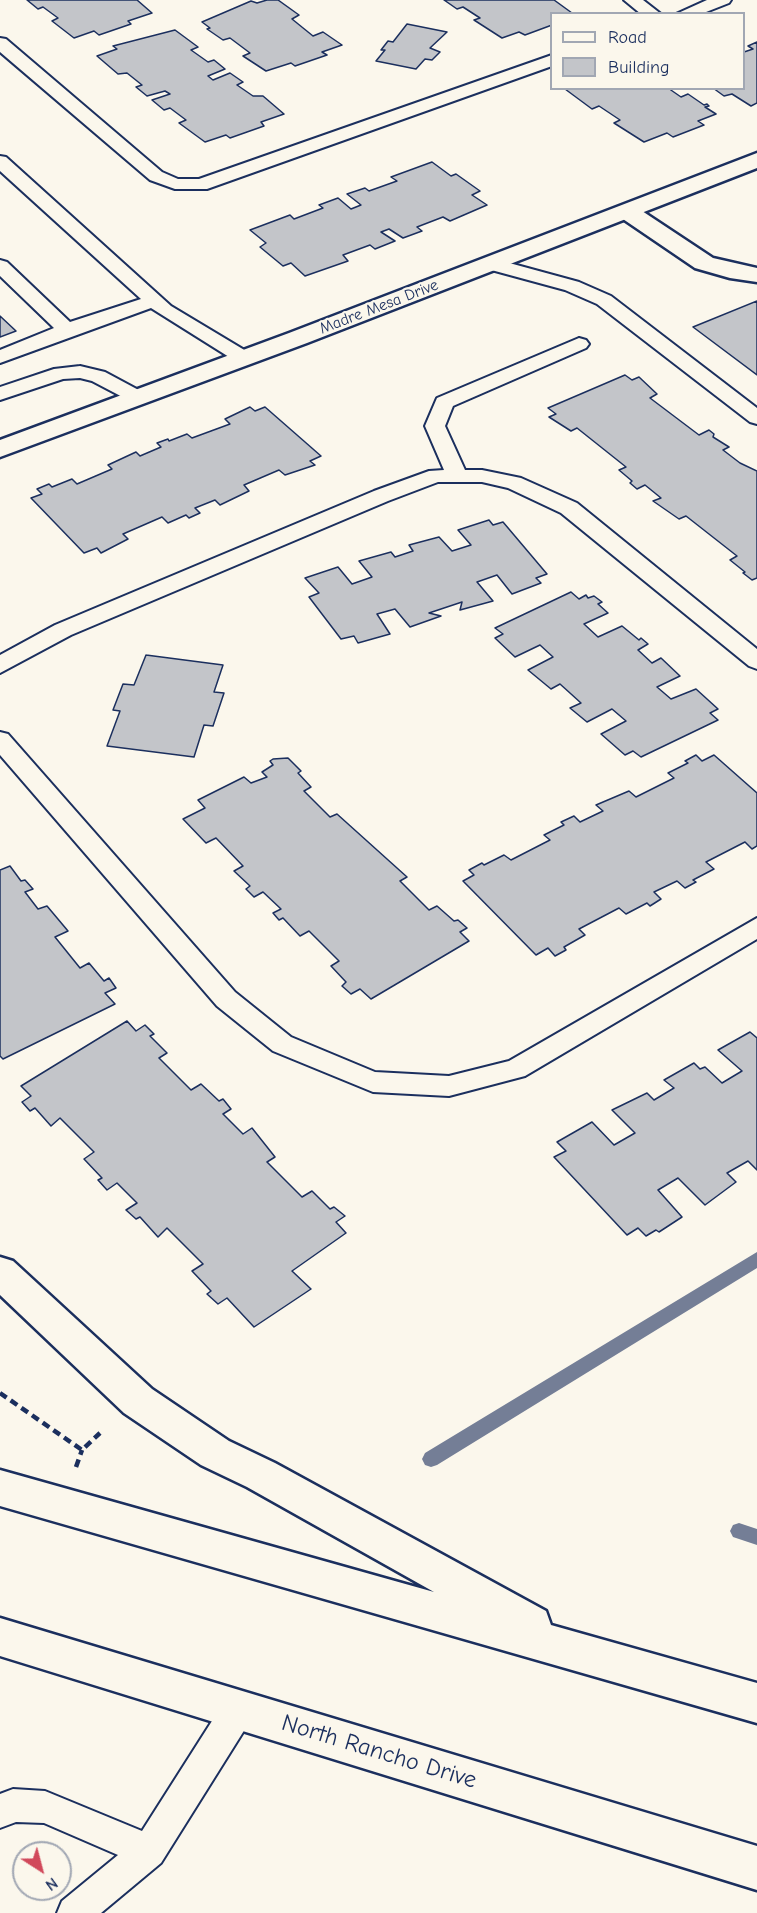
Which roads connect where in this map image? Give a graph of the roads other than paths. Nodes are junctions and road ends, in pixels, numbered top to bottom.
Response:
1 (632, 0) edge
2 (723, 0) edge
3 (650, 12) edge
4 (690, 12) edge
5 (0, 43) edge
6 (550, 61) edge
7 (757, 160) edge
8 (0, 161) edge
9 (628, 212) junction
10 (491, 264) junction
11 (0, 266) edge
12 (757, 275) edge
13 (154, 301) junction
14 (67, 330) junction
15 (579, 344) dead end
16 (0, 357) edge
17 (244, 358) junction
18 (0, 394) edge
19 (139, 398) junction
20 (757, 418) edge
21 (0, 450) edge
22 (457, 476) junction
23 (757, 661) edge
24 (0, 665) edge
25 (0, 740) edge
26 (757, 927) edge
27 (0, 1272) edge
28 (0, 1488) edge
29 (0, 1637) edge
30 (580, 1652) junction
31 (757, 1703) edge
32 (238, 1710) junction
33 (0, 1812) edge
34 (149, 1851) junction
35 (757, 1868) edge
36 (74, 1913) edge

1 - 3 lane
2 - 4 lane
5 - 6 lane
7 - 9 main road, Madre Mesa Drive
8 - 13 lane
9 - 10 main road, Madre Mesa Drive
9 - 12 main road
10 - 17 main road, Madre Mesa Drive
10 - 20 lane
11 - 14 lane
13 - 14 lane
13 - 17 lane
14 - 16 lane
15 - 22 lane
17 - 19 main road, Madre Mesa Drive
18 - 19 lane
19 - 21 main road, Madre Mesa Drive
22 - 23 lane
22 - 24 lane
25 - 26 lane
27 - 30 main road
28 - 30 main road
29 - 32 main road, North Rancho Drive
30 - 31 main road
32 - 34 lane
32 - 35 main road, North Rancho Drive
33 - 34 lane
34 - 36 lane

